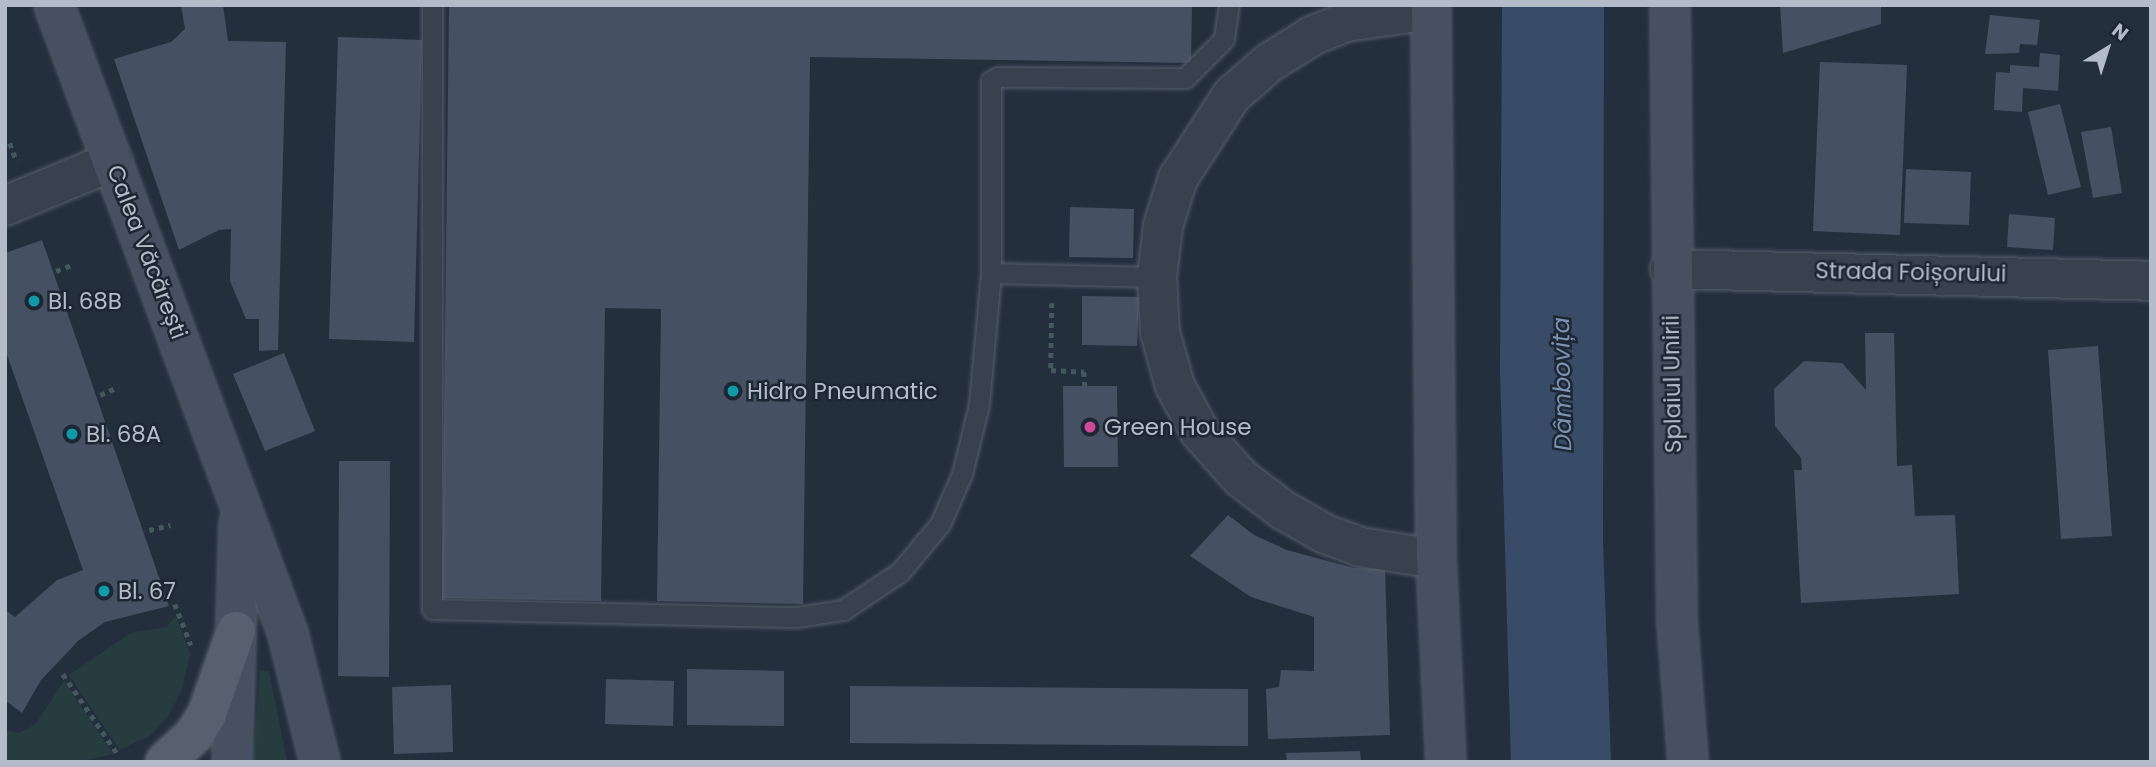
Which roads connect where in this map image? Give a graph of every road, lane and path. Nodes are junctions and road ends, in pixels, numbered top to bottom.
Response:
1 (54, 5) edge
2 (432, 5) edge
3 (1229, 5) edge
4 (1670, 5) edge
5 (1431, 7) edge
6 (113, 161) junction
7 (5, 206) edge
8 (74, 264) dead end
9 (1670, 269) junction
10 (56, 271) dead end
11 (991, 273) junction
12 (1052, 274) junction
13 (1157, 277) junction
14 (2151, 281) edge
15 (1085, 386) dead end
16 (118, 387) dead end
17 (100, 395) dead end
18 (239, 499) junction
19 (170, 525) dead end
20 (149, 530) dead end
21 (1436, 559) junction
22 (175, 604) dead end
23 (236, 631) junction
24 (193, 650) dead end
25 (63, 674) dead end
26 (119, 756) dead end
27 (165, 762) edge
28 (232, 762) edge
29 (320, 762) edge
30 (1446, 762) edge
31 (1688, 762) edge

1 - 6 main road, Calea Văcărești
2 - 11 lane
3 - 11 lane
4 - 9 main road, Splaiul Unirii
5 - 13 street
5 - 21 main road
6 - 7 street
6 - 18 main road, Calea Văcărești
8 - 10 path
9 - 14 street, Strada Foișorului
9 - 31 main road, Splaiul Unirii
11 - 12 lane
12 - 13 lane
12 - 15 path
13 - 21 street
16 - 17 path
18 - 23 main road, Calea Văcărești
18 - 29 main road, Calea Văcărești
19 - 20 path
21 - 30 main road
22 - 24 path
23 - 27 main road
23 - 28 main road, Calea Văcărești
25 - 26 path

